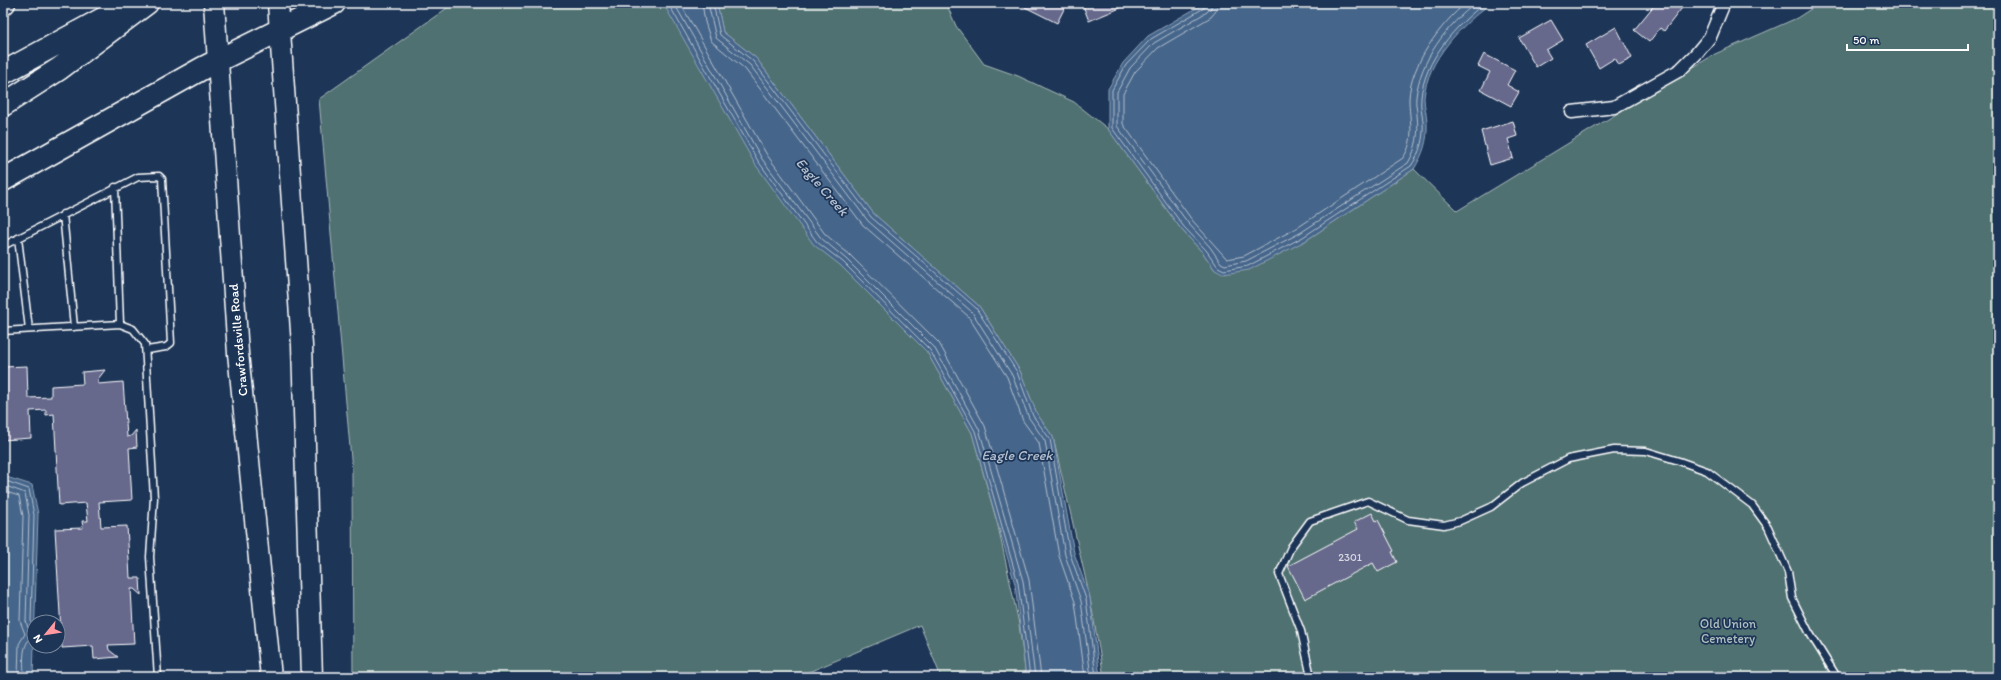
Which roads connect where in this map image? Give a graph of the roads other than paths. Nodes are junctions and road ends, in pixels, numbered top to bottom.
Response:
1 (132, 3) edge
2 (147, 3) edge
3 (214, 3) edge
4 (278, 3) edge
5 (334, 3) edge
6 (1724, 3) edge
7 (279, 28) junction
8 (218, 60) junction
9 (3, 73) edge
10 (3, 105) edge
11 (1572, 112) dead end
12 (3, 180) edge
13 (115, 187) junction
14 (63, 214) junction
15 (18, 238) junction
16 (3, 246) edge
17 (120, 324) junction
18 (74, 327) junction
19 (29, 329) junction
20 (3, 331) edge
21 (147, 350) junction
22 (158, 677) edge
23 (271, 677) edge
24 (312, 677) edge
25 (1312, 677) edge
26 (1837, 677) edge

1 - 9 highway
2 - 10 highway
3 - 8 main road, Crawfordsville Road
4 - 7 main road
5 - 7 highway
6 - 11 street
7 - 8 highway
7 - 24 main road
8 - 12 highway
8 - 23 main road, Crawfordsville Road
13 - 14 lane
13 - 17 lane
13 - 21 lane
14 - 15 lane
14 - 18 lane
15 - 16 lane
15 - 19 lane
17 - 18 lane
17 - 21 lane
18 - 19 lane
19 - 20 lane
21 - 22 lane
25 - 26 lane

